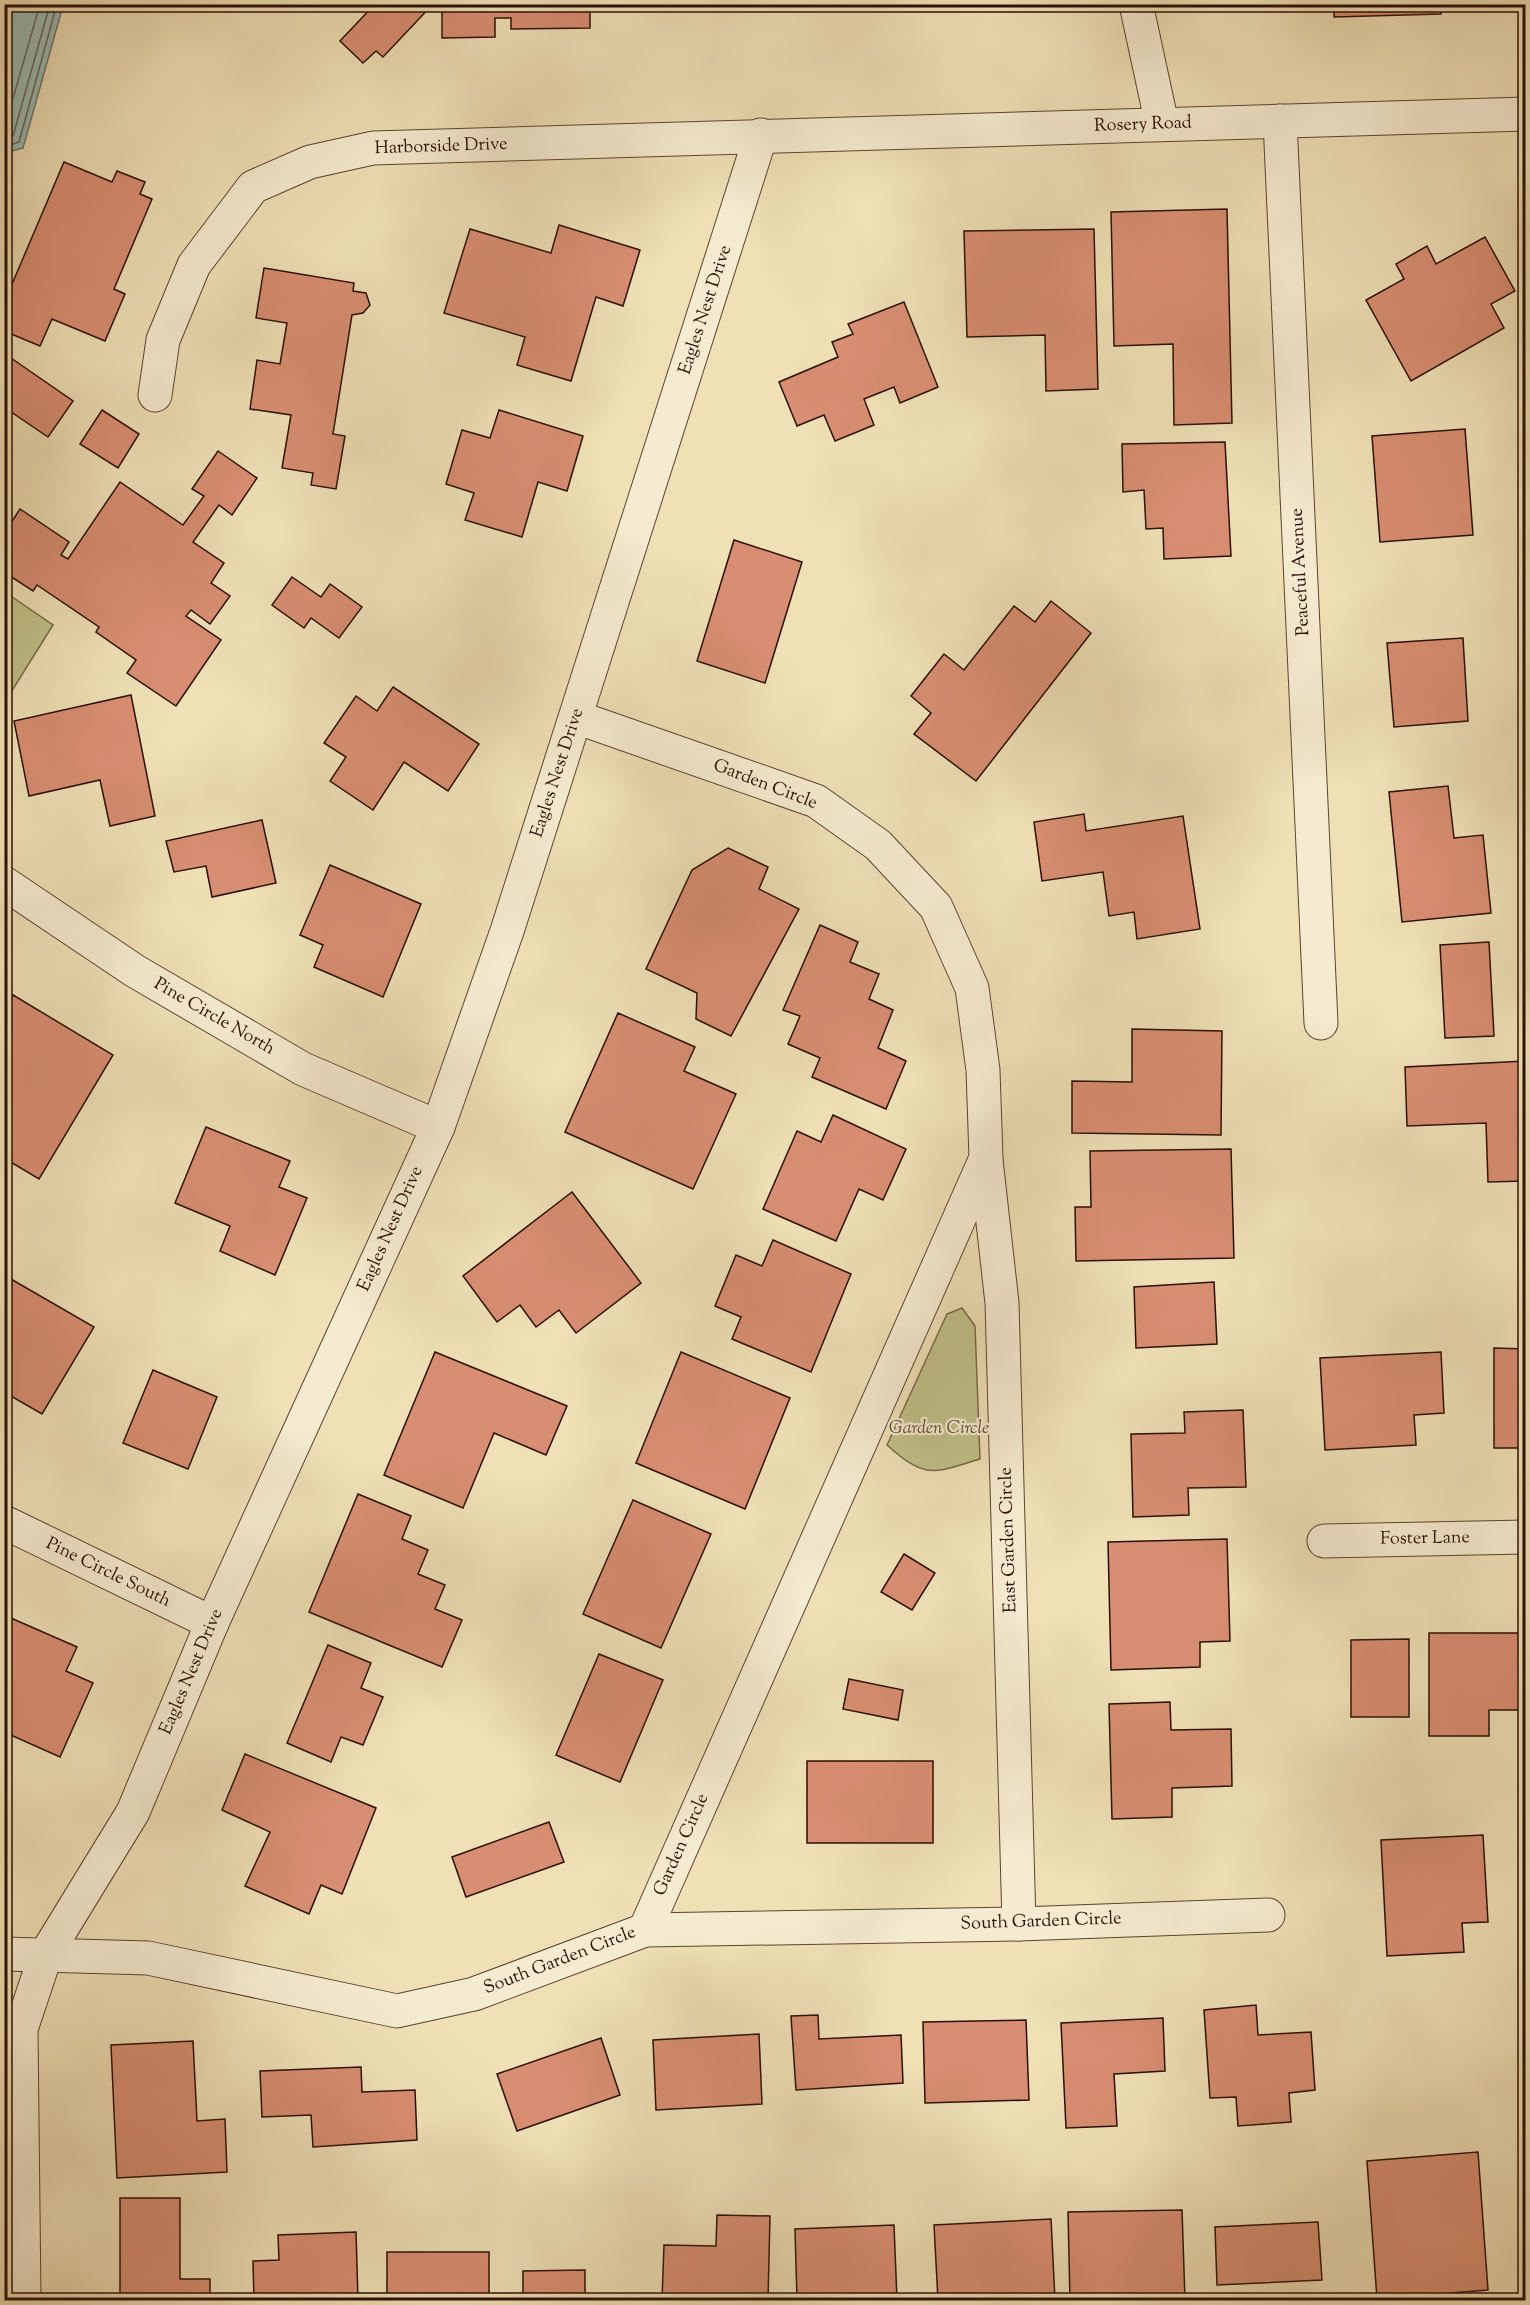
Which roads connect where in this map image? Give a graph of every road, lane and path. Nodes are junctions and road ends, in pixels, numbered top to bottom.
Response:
1 (1136, 4) edge
2 (1526, 114) edge
3 (1280, 121) junction
4 (1162, 124) junction
5 (761, 135) junction
6 (155, 395) dead end
7 (576, 717) junction
8 (4, 883) edge
9 (1321, 1023) dead end
10 (438, 1127) junction
11 (986, 1158) junction
12 (4, 1522) edge
13 (1526, 1537) edge
14 (1324, 1541) dead end
15 (212, 1623) junction
16 (1268, 1916) dead end
17 (1019, 1923) junction
18 (645, 1930) junction
19 (4, 1954) edge
20 (46, 1954) junction
21 (24, 2301) edge

1 - 4 street
2 - 3 street, Rosery Road
3 - 4 street, Rosery Road
3 - 9 street, Peaceful Avenue
4 - 5 street, Rosery Road
5 - 6 street, Harborside Drive
5 - 7 street, Eagles Nest Drive
7 - 10 street, Eagles Nest Drive
7 - 11 street, Garden Circle
8 - 10 street, Pine Circle North
10 - 15 street, Eagles Nest Drive
11 - 17 street, East Garden Circle
11 - 18 street, Garden Circle
12 - 15 street, Pine Circle South
13 - 14 street, Foster Lane
15 - 20 street, Eagles Nest Drive
16 - 17 street, South Garden Circle
17 - 18 street, South Garden Circle
18 - 20 street, South Garden Circle
19 - 20 street, South Garden Circle
20 - 21 street, Eagles Nest Drive

